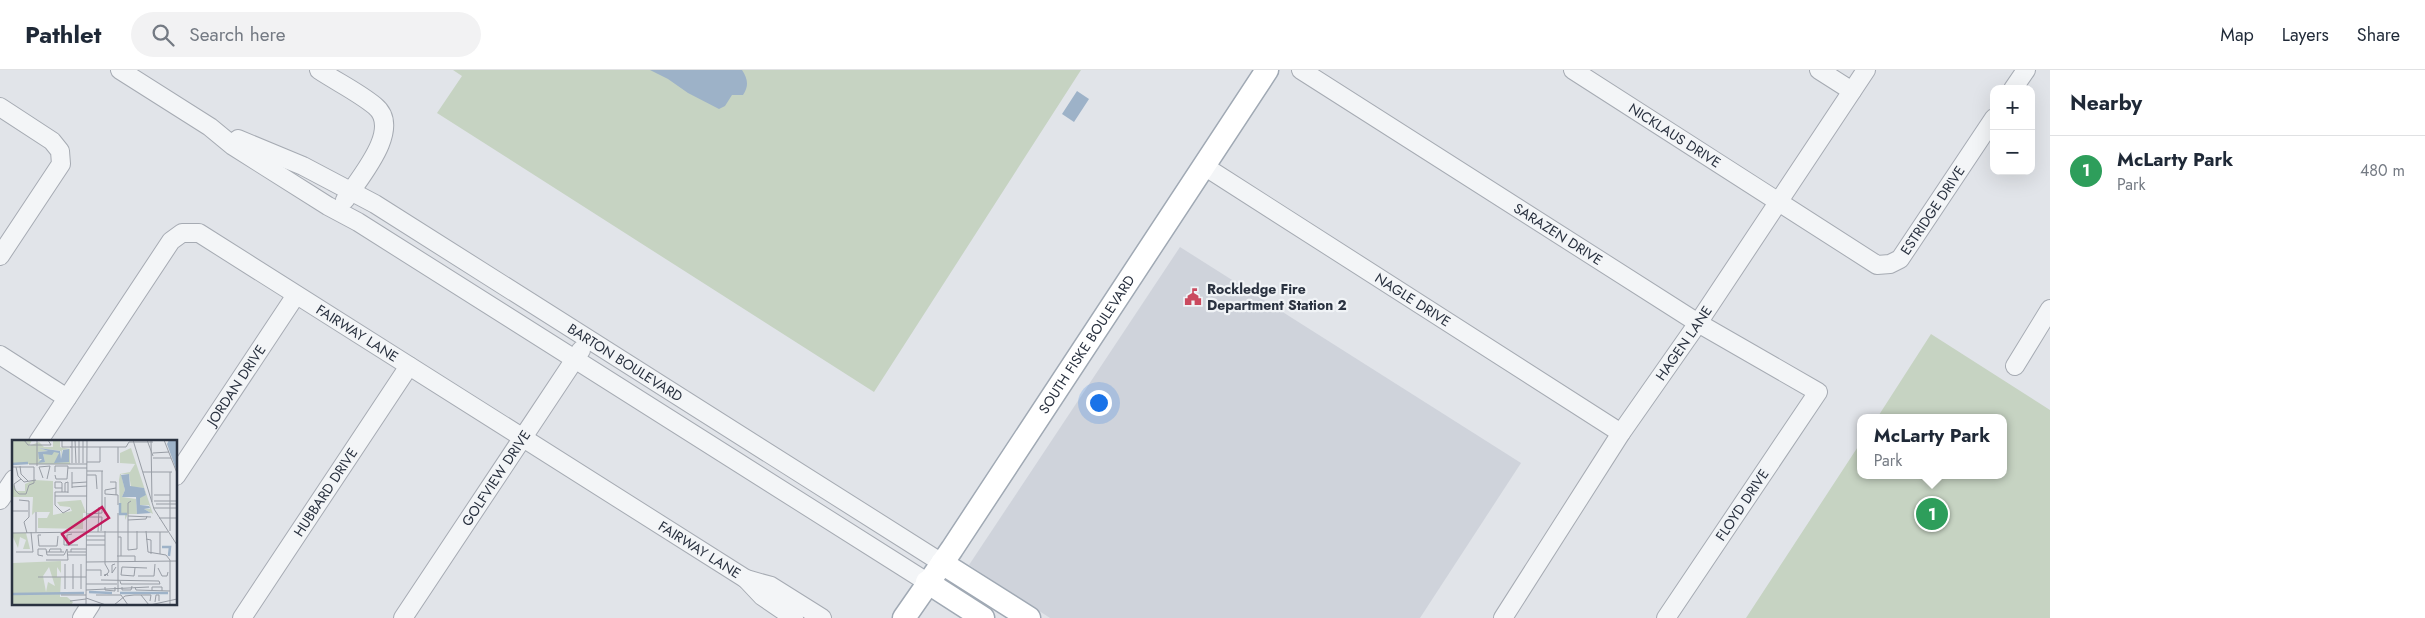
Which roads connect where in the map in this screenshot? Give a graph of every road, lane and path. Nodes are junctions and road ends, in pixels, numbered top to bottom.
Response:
1 (120, 70) edge
2 (319, 70) edge
3 (1267, 70) edge
4 (1301, 70) edge
5 (1573, 70) edge
6 (1819, 70) edge
7 (1866, 70) edge
8 (2026, 70) edge
9 (2016, 85) edge
10 (1852, 91) junction
11 (0, 107) edge
12 (1990, 124) edge
13 (210, 127) junction
14 (1204, 166) junction
15 (351, 191) junction
16 (1777, 202) junction
17 (338, 211) junction
18 (0, 256) edge
19 (296, 295) junction
20 (2047, 321) edge
21 (1698, 323) junction
22 (588, 339) junction
23 (0, 355) edge
24 (575, 359) junction
25 (409, 366) junction
26 (2015, 366) dead end
27 (1818, 392) joint
28 (67, 398) junction
29 (1621, 433) junction
30 (522, 438) junction
31 (39, 440) edge
32 (178, 473) edge
33 (12, 482) edge
34 (840, 499) junction
35 (0, 500) edge
36 (827, 519) junction
37 (942, 563) junction
38 (746, 578) junction
39 (927, 582) junction
40 (90, 606) edge
41 (82, 618) edge
42 (242, 618) edge
43 (403, 618) edge
44 (794, 618) edge
45 (822, 618) edge
46 (904, 618) edge
47 (983, 618) edge
48 (1029, 618) edge
49 (1503, 618) edge
50 (1666, 618) edge

1 - 13 street, BARTON BOULEVARD
2 - 15 street
3 - 14 main road, SOUTH FISKE BOULEVARD
4 - 21 street, SARAZEN DRIVE
5 - 16 street, NICKLAUS DRIVE
6 - 10 street
7 - 10 street, HAGEN LANE
8 - 9 street
10 - 16 street, HAGEN LANE
11 - 18 street
12 - 16 street, ESTRIDGE DRIVE
13 - 15 street, BARTON BOULEVARD
13 - 17 street, BARTON BOULEVARD
14 - 29 street, NAGLE DRIVE
14 - 37 main road, SOUTH FISKE BOULEVARD
15 - 17 street
15 - 22 street, BARTON BOULEVARD
16 - 21 street, HAGEN LANE
17 - 24 street, BARTON BOULEVARD
19 - 25 street, FAIRWAY LANE
19 - 28 street, FAIRWAY LANE
19 - 32 street, JORDAN DRIVE
20 - 26 street
21 - 27 street, SARAZEN DRIVE
21 - 29 street, HAGEN LANE
22 - 24 street, GOLFVIEW DRIVE
22 - 34 street, BARTON BOULEVARD
23 - 28 street
24 - 30 street, GOLFVIEW DRIVE
24 - 36 street, BARTON BOULEVARD
25 - 30 street, FAIRWAY LANE
25 - 42 street, HUBBARD DRIVE
27 - 50 street, FLOYD DRIVE
28 - 31 street, FAIRWAY LANE
29 - 49 street, HAGEN LANE
30 - 38 street, FAIRWAY LANE
30 - 43 street, GOLFVIEW DRIVE
33 - 35 street
34 - 36 street
34 - 37 street, BARTON BOULEVARD
36 - 39 street, BARTON BOULEVARD
37 - 39 main road, SOUTH FISKE BOULEVARD
37 - 48 main road, BARTON BOULEVARD
38 - 44 street, FAIRWAY LANE
38 - 45 street, FAIRWAY LANE
39 - 46 main road, SOUTH FISKE BOULEVARD
39 - 47 main road, BARTON BOULEVARD
40 - 41 street

